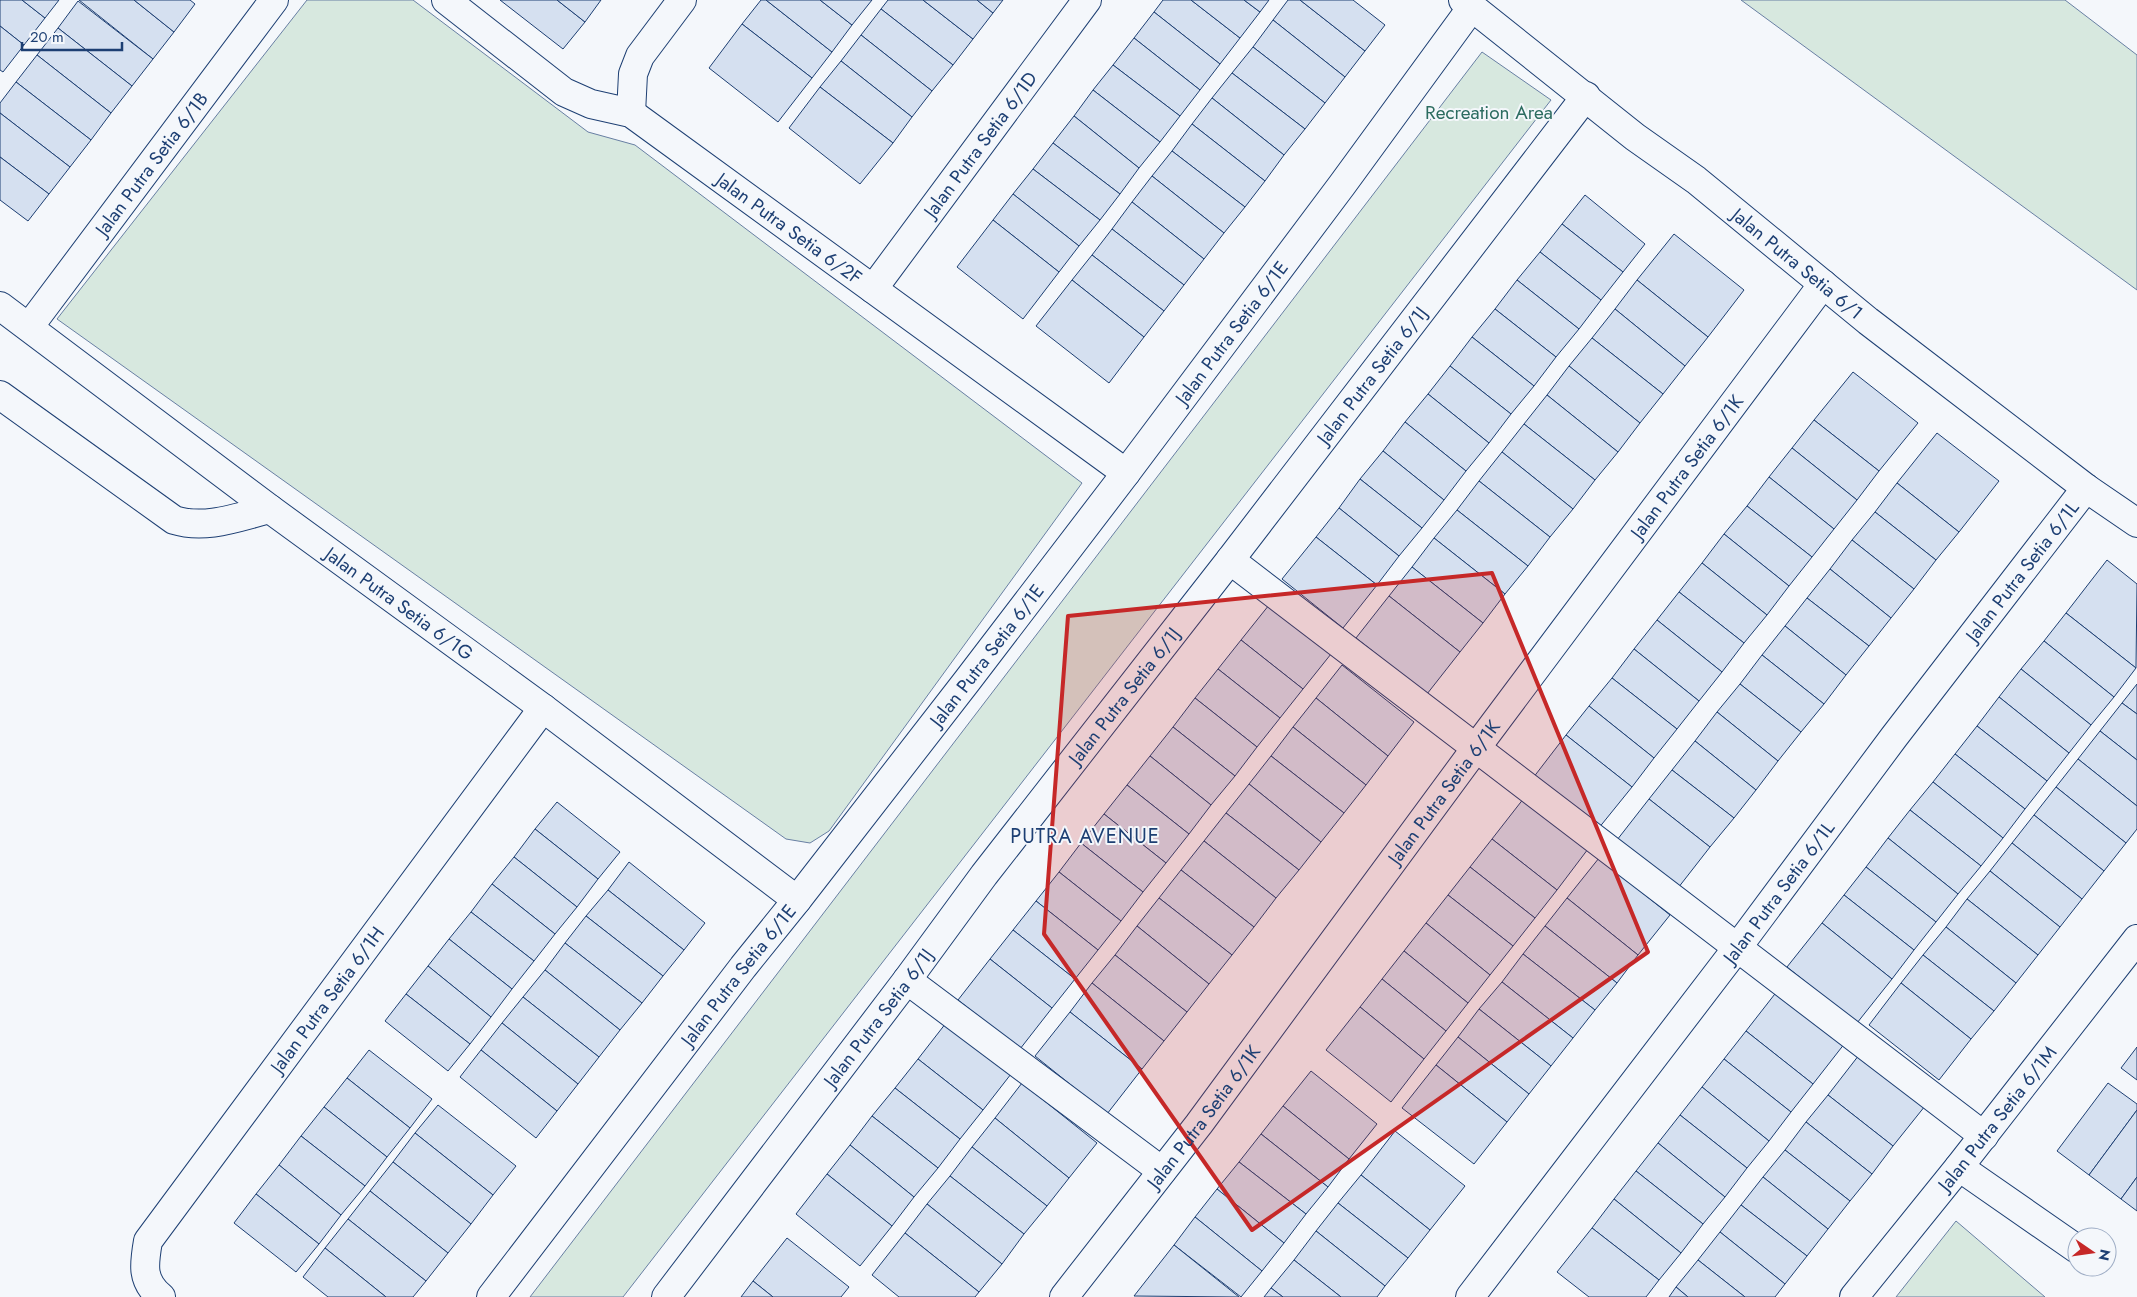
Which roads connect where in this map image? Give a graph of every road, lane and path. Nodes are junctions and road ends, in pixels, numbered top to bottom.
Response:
1 (274, 0) edge
2 (446, 0) edge
3 (682, 0) edge
4 (1087, 0) edge
5 (1468, 3) edge
6 (1586, 96) junction
7 (631, 113) junction
8 (1823, 284) junction
9 (873, 289) junction
10 (0, 306) edge
11 (29, 327) junction
12 (0, 395) edge
13 (1126, 473) junction
14 (2086, 488) junction
15 (270, 509) junction
16 (2137, 523) edge
17 (1230, 560) junction
18 (543, 708) junction
19 (1476, 748) junction
20 (797, 900) junction
21 (2137, 939) edge
22 (1737, 948) junction
23 (907, 980) junction
24 (1984, 1136) junction
25 (1960, 1167) junction
26 (1162, 1171) junction
27 (2067, 1242) edge
28 (161, 1297) edge
29 (492, 1297) edge
30 (666, 1297) edge
31 (1064, 1297) edge
32 (1470, 1297) edge
33 (1854, 1297) edge

1 - 11 street, Jalan Putra Setia 6/1B
2 - 7 street, Jalan Putra Setia 6/2F
3 - 7 street
4 - 9 street, Jalan Putra Setia 6/1D
5 - 6 street, Jalan Putra Setia 6/1
5 - 13 street, Jalan Putra Setia 6/1E
6 - 8 street, Jalan Putra Setia 6/1
6 - 17 street, Jalan Putra Setia 6/1J
7 - 9 street, Jalan Putra Setia 6/2F
8 - 14 street, Jalan Putra Setia 6/1
8 - 19 street, Jalan Putra Setia 6/1K
9 - 13 street, Jalan Putra Setia 6/2F
10 - 11 street, Jalan Putra Setia 6/1G
11 - 15 street, Jalan Putra Setia 6/1G
12 - 15 street
13 - 20 street, Jalan Putra Setia 6/1E
14 - 16 street, Jalan Putra Setia 6/1
14 - 22 street, Jalan Putra Setia 6/1L
15 - 18 street, Jalan Putra Setia 6/1G
17 - 19 street
17 - 23 street, Jalan Putra Setia 6/1J
18 - 20 street, Jalan Putra Setia 6/1G
18 - 28 street, Jalan Putra Setia 6/1H
19 - 22 street
19 - 26 street, Jalan Putra Setia 6/1K
20 - 29 street, Jalan Putra Setia 6/1E
21 - 24 street, Jalan Putra Setia 6/1M
22 - 24 street
22 - 32 street, Jalan Putra Setia 6/1L
23 - 26 street
23 - 30 street, Jalan Putra Setia 6/1J
24 - 25 street, Jalan Putra Setia 6/1M
25 - 27 street
25 - 33 street, Jalan Putra Setia 6/1M
26 - 31 street, Jalan Putra Setia 6/1K

